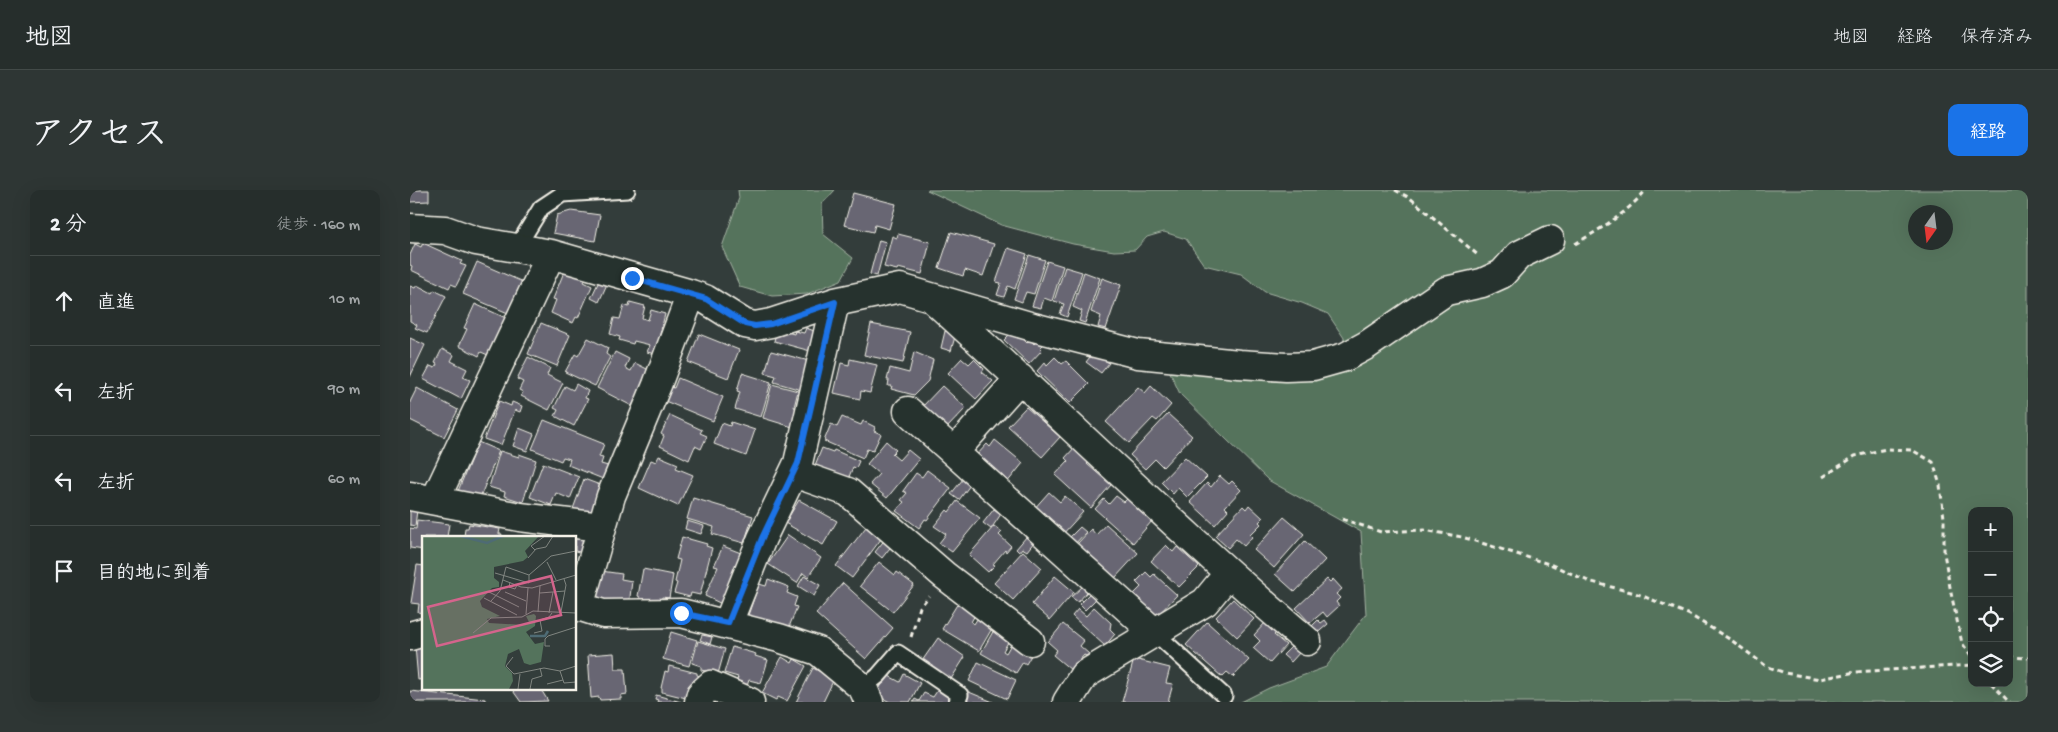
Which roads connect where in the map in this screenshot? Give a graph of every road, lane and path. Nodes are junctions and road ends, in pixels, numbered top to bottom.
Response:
1 (627, 190) edge
2 (410, 228) edge
3 (1550, 240) dead end
4 (517, 247) junction
5 (551, 254) junction
6 (691, 294) junction
7 (928, 295) junction
8 (835, 302) junction
9 (1020, 378) junction
10 (908, 412) dead end
11 (954, 452) junction
12 (794, 473) junction
13 (1823, 477) dead end
14 (422, 498) edge
15 (1342, 519) dead end
16 (602, 527) junction
17 (1228, 574) junction
18 (944, 575) junction
19 (577, 606) edge
20 (728, 623) junction
21 (1154, 632) junction
22 (1030, 641) dead end
23 (1307, 641) dead end
24 (1968, 652) edge
25 (898, 653) junction
26 (2013, 657) edge
27 (2028, 658) edge
28 (1968, 664) edge
29 (1995, 687) edge
30 (866, 695) edge
31 (1224, 696) dead end
32 (699, 702) edge
33 (750, 702) edge
34 (957, 702) edge
35 (1067, 702) edge
36 (2009, 702) edge

1 - 4 lane
2 - 4 street
3 - 7 street
4 - 5 street
5 - 6 street
5 - 14 street
6 - 8 street
6 - 16 street
7 - 8 street
7 - 9 street
8 - 12 street
9 - 11 street
9 - 17 street
10 - 11 street
11 - 21 street
12 - 18 street
12 - 20 street
13 - 24 path
14 - 16 street
15 - 28 path
16 - 19 street
17 - 21 street
17 - 23 street
18 - 22 street
18 - 25 path
19 - 20 street
20 - 30 street
21 - 31 lane
21 - 35 street
25 - 30 lane
25 - 34 lane
26 - 27 path
29 - 36 path
32 - 33 street

